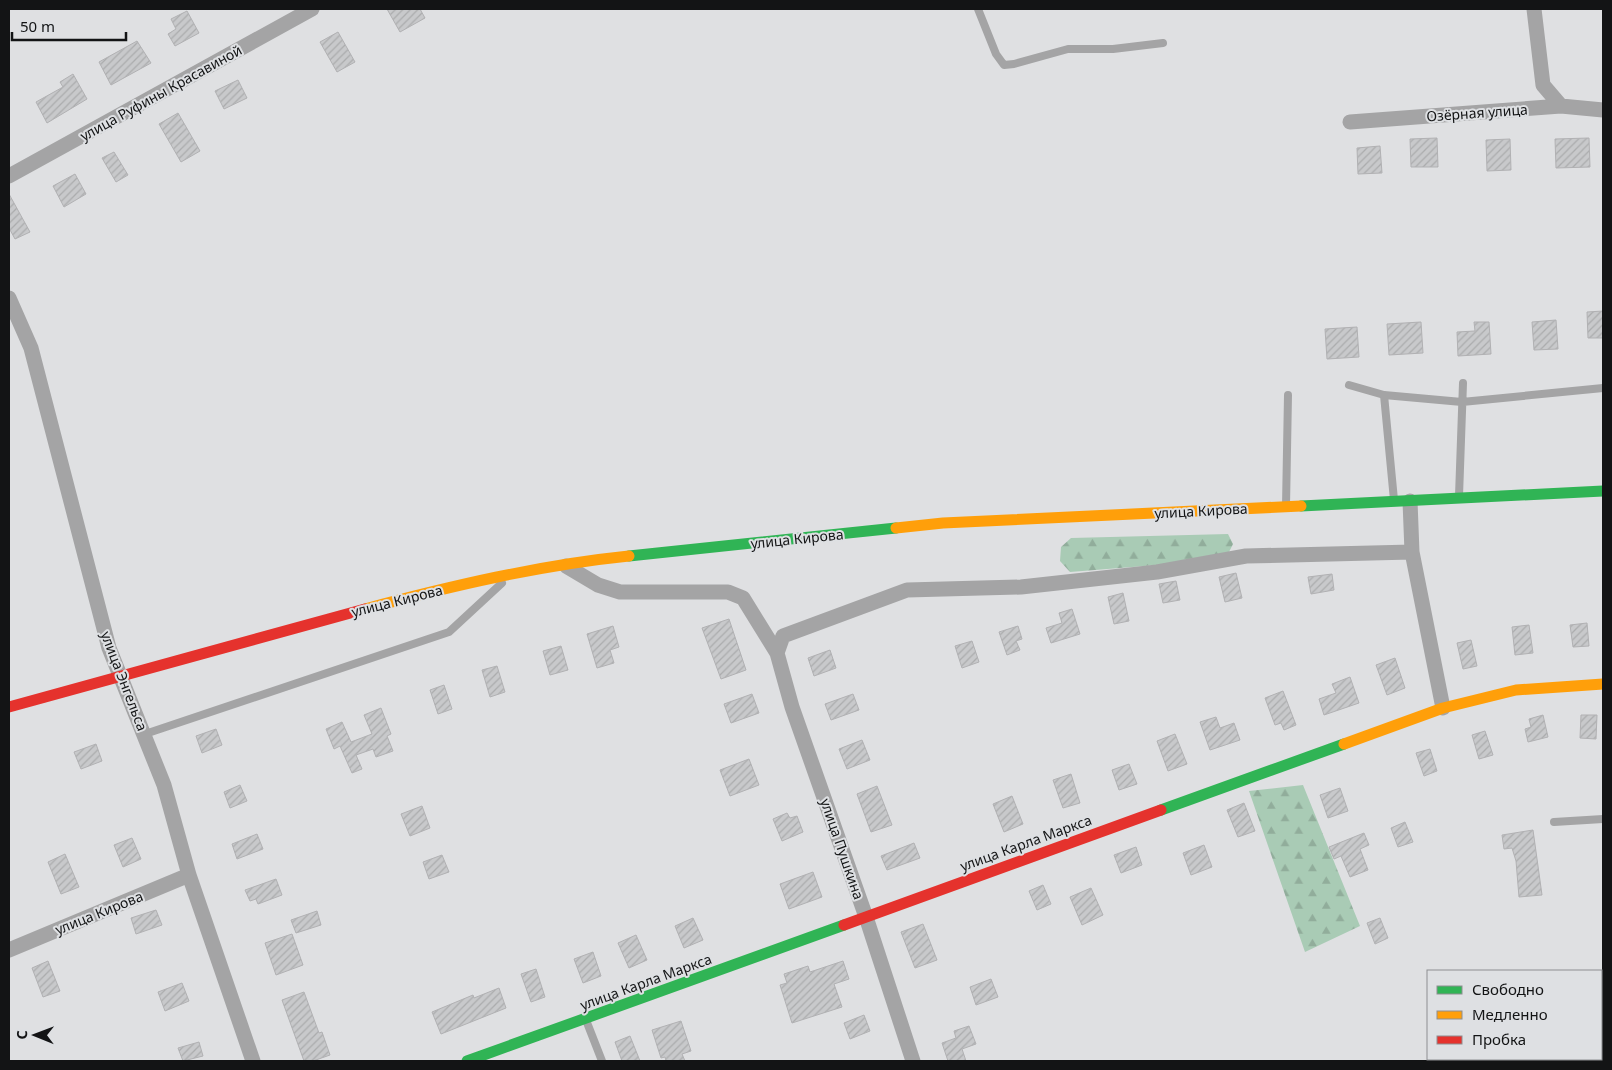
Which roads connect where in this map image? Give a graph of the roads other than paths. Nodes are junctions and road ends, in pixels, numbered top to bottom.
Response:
1 (312, 9) edge
2 (978, 9) edge
3 (1534, 9) edge
4 (1163, 43) dead end
5 (1560, 106) junction
6 (1603, 110) edge
7 (1350, 122) dead end
8 (9, 176) edge
9 (9, 298) edge
10 (1463, 383) dead end
11 (1349, 385) dead end
12 (1603, 388) edge
13 (1384, 395) junction
14 (1288, 396) dead end
15 (1462, 402) junction
16 (1603, 490) edge
17 (1459, 498) junction
18 (1410, 500) junction
19 (1395, 501) junction
20 (1286, 507) junction
21 (1412, 552) junction
22 (566, 566) junction
23 (510, 575) junction
24 (777, 653) junction
25 (121, 675) junction
26 (1603, 684) edge
27 (9, 707) edge
28 (1443, 708) junction
29 (145, 734) junction
30 (1603, 819) edge
31 (1554, 822) dead end
32 (189, 875) junction
33 (866, 917) junction
34 (9, 950) edge
35 (586, 1020) junction
36 (253, 1061) edge
37 (467, 1061) edge
38 (602, 1061) edge
39 (913, 1061) edge

1 - 8 street, улица Руфины Красавиной
2 - 4 lane
3 - 5 street
5 - 6 street, Озёрная улица
5 - 7 street, Озёрная улица
9 - 25 street, улица Энгельса
10 - 15 lane
11 - 13 lane
12 - 15 lane
13 - 15 lane
13 - 19 lane
14 - 20 lane
15 - 17 lane
16 - 17 main road, улица Кирова
17 - 18 main road, улица Кирова
18 - 19 main road, улица Кирова
18 - 21 street
19 - 20 main road, улица Кирова
20 - 22 main road, улица Кирова
21 - 24 street
21 - 28 street
22 - 23 main road, улица Кирова
22 - 24 street, улица Пушкина
23 - 25 main road, улица Кирова
23 - 29 lane
24 - 33 street, улица Пушкина
25 - 27 main road, улица Кирова
25 - 29 street, улица Энгельса
26 - 28 main road, улица Карла Маркса
28 - 33 main road, улица Карла Маркса
29 - 32 street, улица Энгельса
30 - 31 lane
32 - 34 street, улица Кирова
32 - 36 street, улица Энгельса
33 - 35 main road, улица Карла Маркса
33 - 39 street, улица Пушкина
35 - 37 main road, улица Карла Маркса
35 - 38 lane

